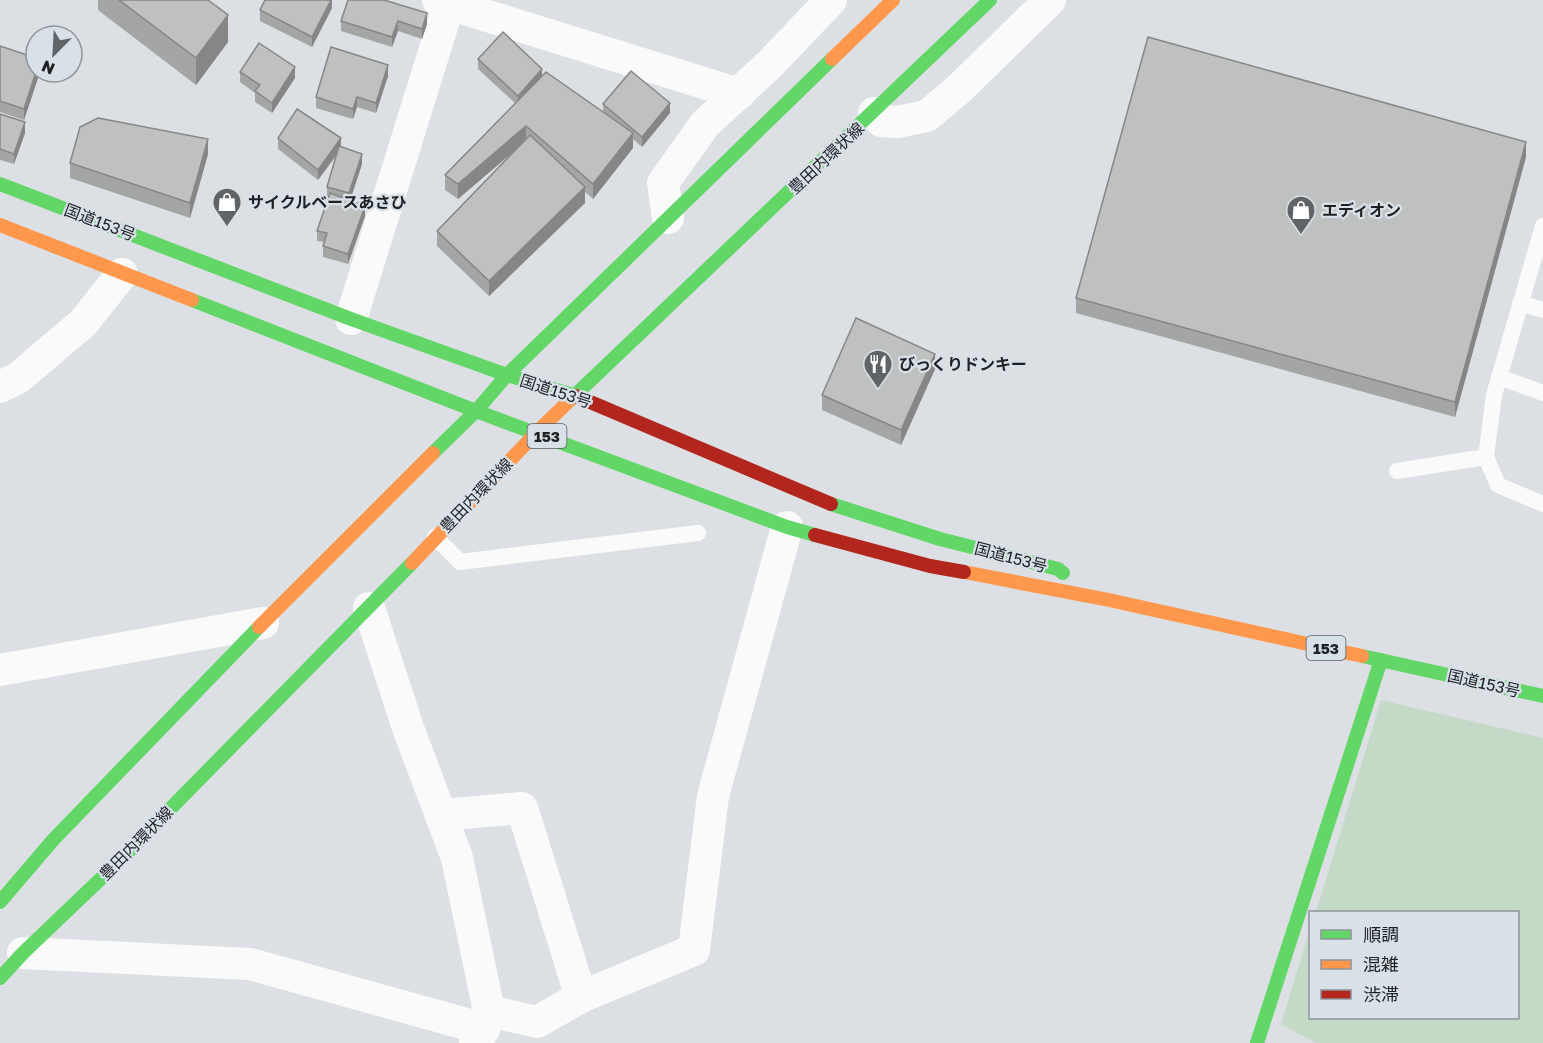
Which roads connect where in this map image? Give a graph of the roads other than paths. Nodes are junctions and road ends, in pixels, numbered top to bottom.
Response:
1 (831, 0) edge
2 (893, 0) edge
3 (990, 0) edge
4 (1050, 0) edge
5 (444, 2) edge
6 (739, 94) junction
7 (874, 113) junction
8 (0, 184) edge
9 (668, 218) junction
10 (0, 225) edge
11 (1543, 226) edge
12 (1540, 248) edge
13 (122, 274) junction
14 (1520, 303) junction
15 (1543, 310) edge
16 (351, 319) junction
17 (507, 375) junction
18 (1499, 377) junction
19 (0, 387) edge
20 (1543, 393) edge
21 (575, 396) junction
22 (476, 411) junction
23 (537, 432) junction
24 (1486, 457) junction
25 (1397, 471) dead end
26 (1543, 504) edge
27 (787, 527) junction
28 (698, 533) dead end
29 (435, 537) junction
30 (1109, 600) junction
31 (369, 608) junction
32 (263, 623) junction
33 (1381, 660) junction
34 (0, 670) edge
35 (1543, 696) edge
36 (441, 815) junction
37 (0, 902) edge
38 (23, 953) junction
39 (0, 978) edge
40 (581, 997) junction
41 (483, 1028) edge
42 (1257, 1043) edge

1 - 6 street
2 - 9 main road
3 - 7 main road, 豊田内環状線
4 - 7 street
5 - 6 street
5 - 16 street
6 - 9 street
7 - 21 main road, 豊田内環状線
8 - 16 main road, 国道153号 / 153
9 - 17 main road
10 - 13 main road, 国道153号 / 153
11 - 12 lane
12 - 14 lane
13 - 19 street
13 - 22 main road, 国道153号 / 153
14 - 15 lane
14 - 18 lane
16 - 17 main road, 国道153号 / 153
17 - 21 main road, 国道153号 / 153
17 - 22 main road
18 - 20 lane
18 - 24 lane
21 - 23 main road, 豊田内環状線
21 - 30 main road, 国道153号 / 153
22 - 23 main road, 国道153号 / 153
22 - 32 main road
23 - 27 main road, 国道153号 / 153
23 - 29 main road, 豊田内環状線
24 - 25 lane
24 - 26 lane
27 - 30 main road, 国道153号 / 153
27 - 40 street
28 - 29 lane
29 - 31 main road, 豊田内環状線
30 - 33 main road, 国道153号 / 153
31 - 36 street
31 - 38 main road, 豊田内環状線
32 - 34 street
32 - 37 main road
33 - 35 main road, 国道153号 / 153
33 - 42 main road
36 - 40 street
36 - 41 street
38 - 39 main road, 豊田内環状線
38 - 41 street
40 - 41 street

